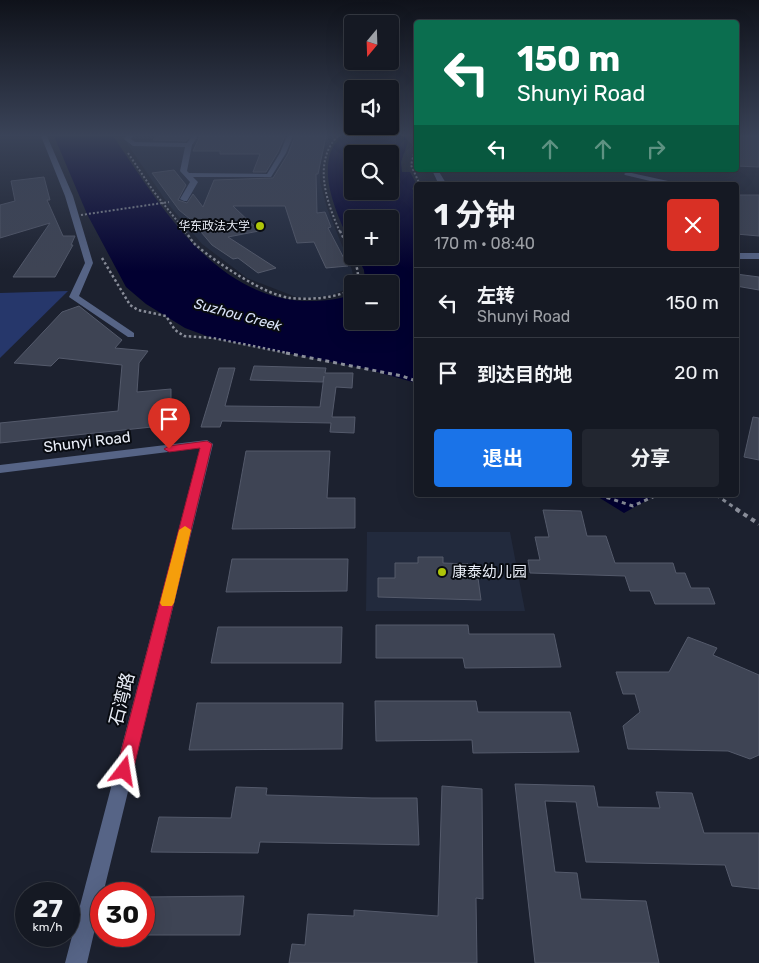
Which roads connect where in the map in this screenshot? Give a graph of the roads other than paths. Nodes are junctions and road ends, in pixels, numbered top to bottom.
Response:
1 (63, 181) edge
2 (193, 181) edge
3 (184, 199) dead end
4 (739, 256) edge
5 (759, 256) edge
6 (131, 335) dead end
7 (207, 444) joint
8 (0, 469) edge
9 (76, 963) edge

1 - 6 street
2 - 3 street
4 - 5 street
7 - 8 street, Shunyi Road
7 - 9 street, 石湾路

